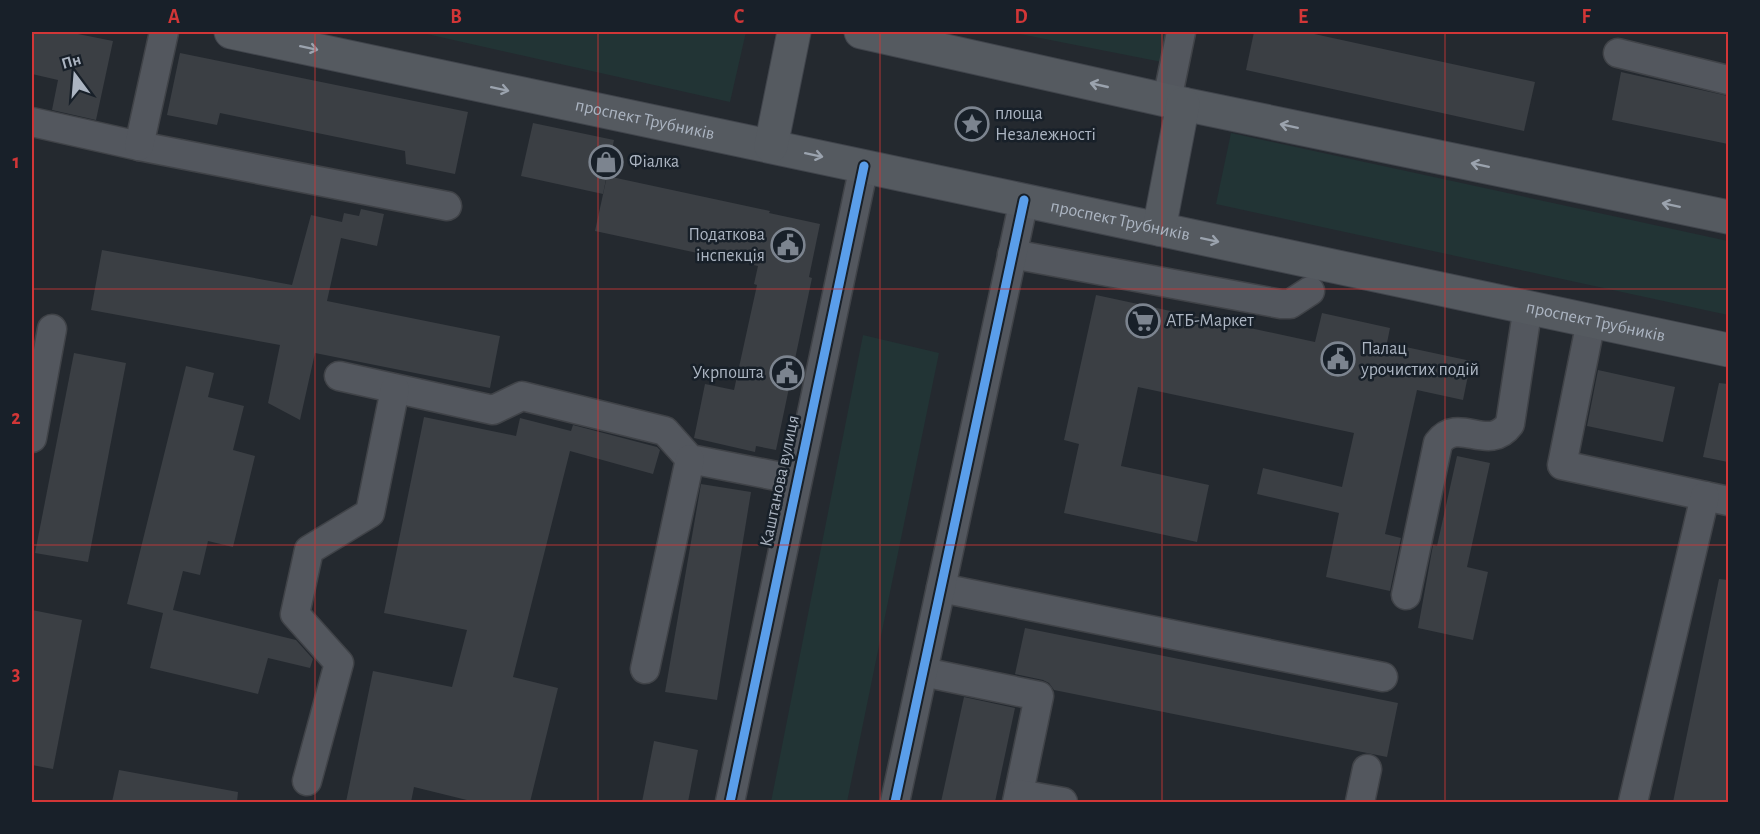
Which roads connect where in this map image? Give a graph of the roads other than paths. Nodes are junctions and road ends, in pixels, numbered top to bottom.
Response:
1 (164, 32) edge
2 (231, 32) edge
3 (794, 32) edge
4 (861, 32) edge
5 (1181, 32) edge
6 (1618, 53) dead end
7 (1728, 80) edge
8 (1175, 102) junction
9 (32, 122) edge
10 (139, 146) junction
11 (771, 146) junction
12 (864, 166) junction
13 (1024, 200) junction
14 (447, 206) dead end
15 (1728, 217) edge
16 (1160, 229) junction
17 (1012, 254) junction
18 (1310, 291) dead end
19 (1528, 306) junction
20 (1591, 321) junction
21 (52, 329) dead end
22 (1728, 350) edge
23 (339, 376) dead end
24 (394, 388) junction
25 (32, 438) edge
26 (690, 459) junction
27 (797, 480) junction
28 (1717, 499) edge
29 (941, 588) junction
30 (1406, 595) dead end
31 (645, 669) dead end
32 (923, 672) junction
33 (1383, 677) dead end
34 (1367, 769) dead end
35 (307, 781) dead end
36 (1018, 798) edge
37 (730, 802) edge
38 (895, 802) edge
39 (1063, 802) edge
40 (1360, 802) edge
41 (1633, 802) edge

1 - 10 street
2 -> 11 main road, проспект Трубників
3 - 11 main road
8 -> 4 main road
5 - 8 street
6 - 7 street
15 -> 8 main road
8 - 16 main road
9 - 10 street
10 - 14 street
11 -> 12 main road, проспект Трубників
12 - 13 main road, проспект Трубників
12 - 27 street, Каштанова вулиця
13 - 16 main road, проспект Трубників
13 - 17 street
16 -> 19 main road, проспект Трубників
17 - 18 street
17 - 29 street
19 - 20 main road, проспект Трубників
19 - 30 street
20 - 22 main road, проспект Трубників
20 - 28 street
21 - 25 street
23 - 24 street
24 - 26 street
24 - 35 street
26 - 27 street
26 - 31 street
27 - 37 street, Каштанова вулиця
28 - 41 street
29 - 32 street
29 - 33 street
32 - 36 street
32 - 38 street
34 - 40 street
36 - 39 street

